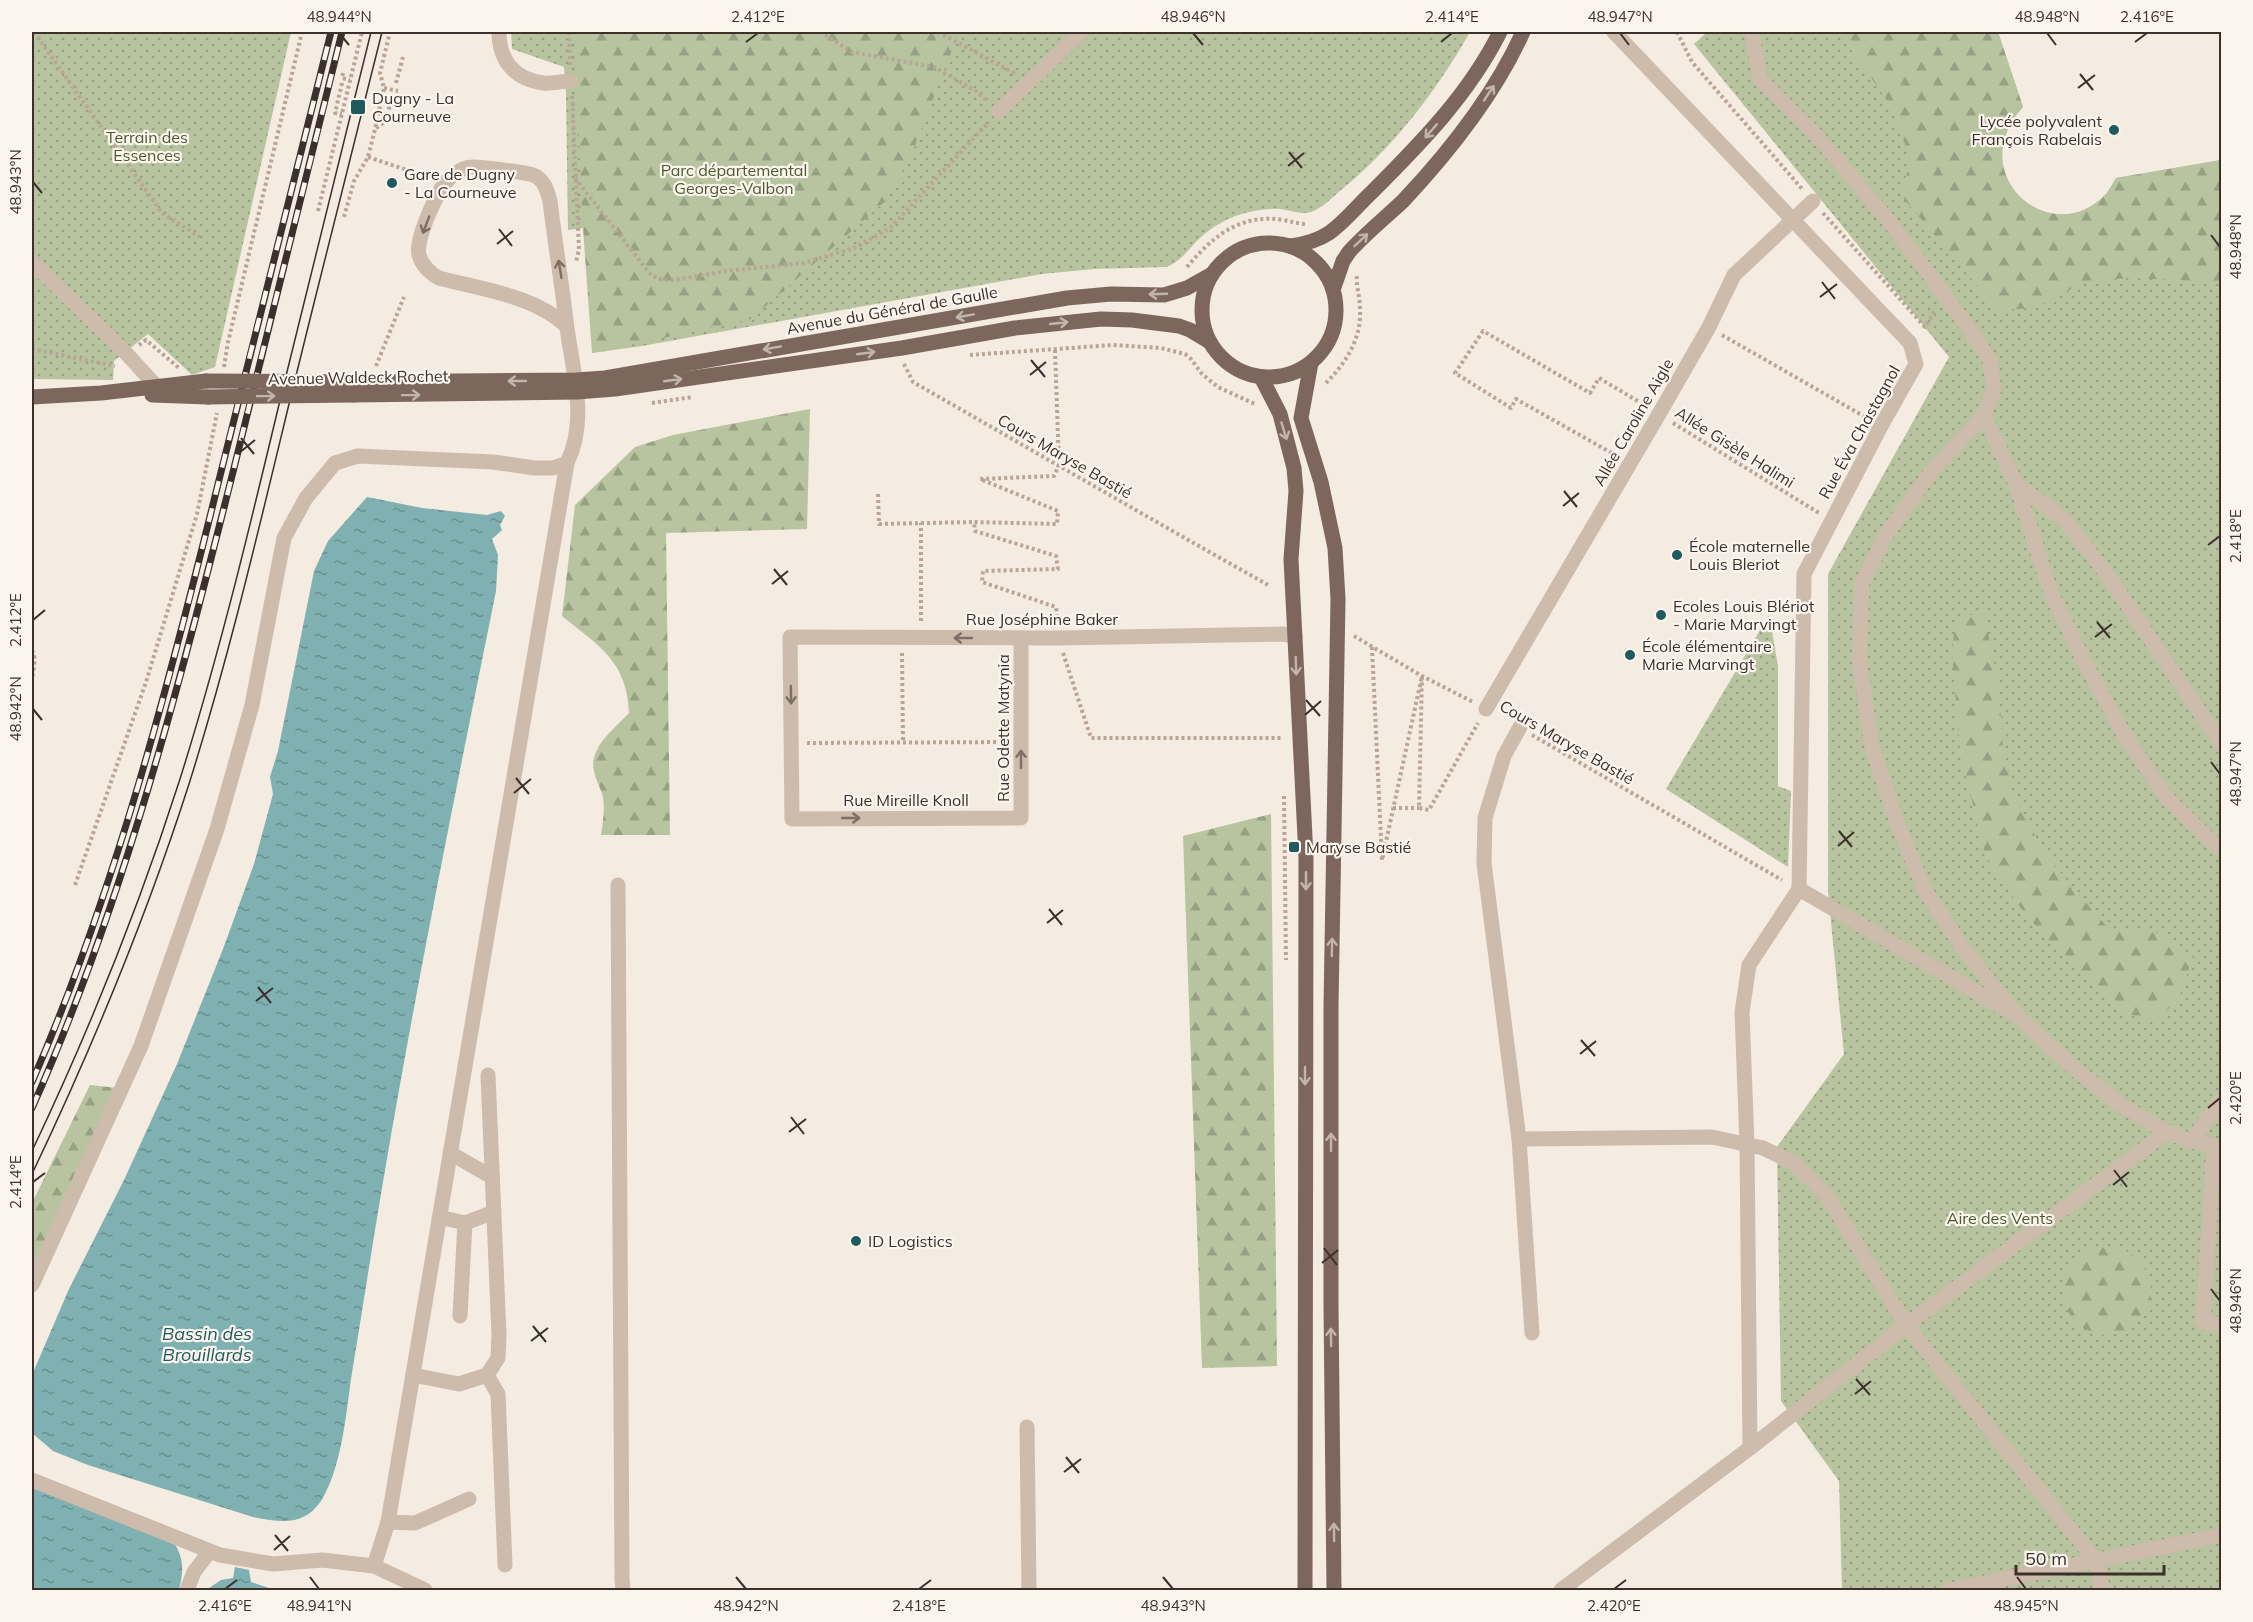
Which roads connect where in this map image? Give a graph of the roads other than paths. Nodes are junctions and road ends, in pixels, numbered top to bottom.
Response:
1 (499, 32) edge
2 (1081, 32) edge
3 (1500, 32) edge
4 (1523, 32) edge
5 (1614, 32) edge
6 (1751, 32) edge
7 (571, 81) road end
8 (999, 111) road end
9 (1813, 201) dead end
10 (1793, 219) junction
11 (1291, 246) junction
12 (32, 262) edge
13 (1212, 274) junction
14 (1333, 290) junction
15 (567, 327) junction
16 (1210, 342) junction
17 (1311, 363) junction
18 (1261, 377) junction
19 (576, 386) junction
20 (156, 387) junction
21 (101, 393) junction
22 (211, 395) junction
23 (32, 397) edge
24 (1984, 415) junction
25 (567, 463) junction
26 (2016, 484) junction
27 (1295, 636) junction
28 (1022, 639) junction
29 (1486, 709) road end
30 (1520, 728) road end
31 (2222, 745) edge
32 (1021, 818) joint
33 (792, 819) joint
34 (2222, 848) edge
35 (618, 885) dead end
36 (1799, 889) junction
37 (2016, 1015) junction
38 (488, 1075) dead end
39 (2222, 1101) edge
40 (2167, 1132) junction
41 (1519, 1139) junction
42 (2191, 1141) junction
43 (1747, 1144) junction
44 (2218, 1147) edge
45 (450, 1153) junction
46 (492, 1177) junction
47 (494, 1212) junction
48 (439, 1217) junction
49 (465, 1223) junction
50 (32, 1285) edge
51 (460, 1316) dead end
52 (1906, 1325) junction
53 (2222, 1326) edge
54 (1532, 1333) dead end
55 (413, 1375) junction
56 (488, 1375) junction
57 (1027, 1427) dead end
58 (1750, 1448) junction
59 (32, 1480) edge
60 (469, 1499) dead end
61 (388, 1522) junction
62 (2222, 1536) edge
63 (210, 1551) junction
64 (2097, 1562) junction
65 (505, 1565) dead end
66 (375, 1566) junction
67 (187, 1590) edge
68 (425, 1590) edge
69 (623, 1590) edge
70 (1029, 1590) edge
71 (1305, 1590) edge
72 (1334, 1590) edge
73 (1561, 1590) edge
74 (1950, 1590) edge
75 (2103, 1590) edge

1 - 7 street
2 - 8 street
3 -> 11 main road
14 -> 4 main road
5 - 10 street, Rue Éva Chastagnol
6 - 24 street
9 - 10 street, Allée Caroline Aigle
10 - 29 street, Allée Caroline Aigle
10 - 36 street, Rue Éva Chastagnol
11 - 13 main road
11 - 14 main road
12 - 20 street
13 - 16 main road
13 -> 19 main road, Avenue du Général de Gaulle
14 - 17 main road
15 -> 15 street
15 - 19 street
16 - 18 main road
19 -> 16 main road, Avenue Waldeck Rochet
17 - 18 main road
72 -> 17 main road
18 -> 27 main road
19 - 22 main road, Avenue Waldeck Rochet, bridge
19 - 25 street
20 - 21 main road, Avenue Waldeck Rochet
20 - 22 main road, Avenue Waldeck Rochet
21 - 22 main road, Avenue Waldeck Rochet
21 - 23 main road, Avenue Waldeck Rochet
24 - 26 street
24 - 37 street
25 - 45 street
25 - 50 street
26 - 31 street
26 - 34 street
27 - 28 street, Rue Joséphine Baker
27 -> 71 main road
32 -> 28 street, Rue Odette Matynia
28 -> 33 street, Rue Joséphine Baker
30 - 41 street
33 -> 32 street, Rue Mireille Knoll
35 - 69 street
36 - 37 street
36 - 43 street
37 - 40 street
38 - 46 street
39 - 42 street
40 - 42 street
40 - 52 street
41 - 43 street
41 - 54 street
42 - 44 street
43 - 52 street
43 - 58 street
44 - 53 street
45 - 46 street
45 - 48 street
46 - 47 street
47 - 49 street
47 - 56 street
48 - 49 street
48 - 55 street
49 - 51 street
52 - 58 street
52 - 64 street
55 - 56 street
55 - 61 street
56 - 65 street
57 - 70 street
58 - 73 street
59 - 63 street
60 - 61 street
61 - 66 street
62 - 64 street
63 - 66 street
63 - 67 street
64 - 74 street
64 - 75 street
66 - 68 street

